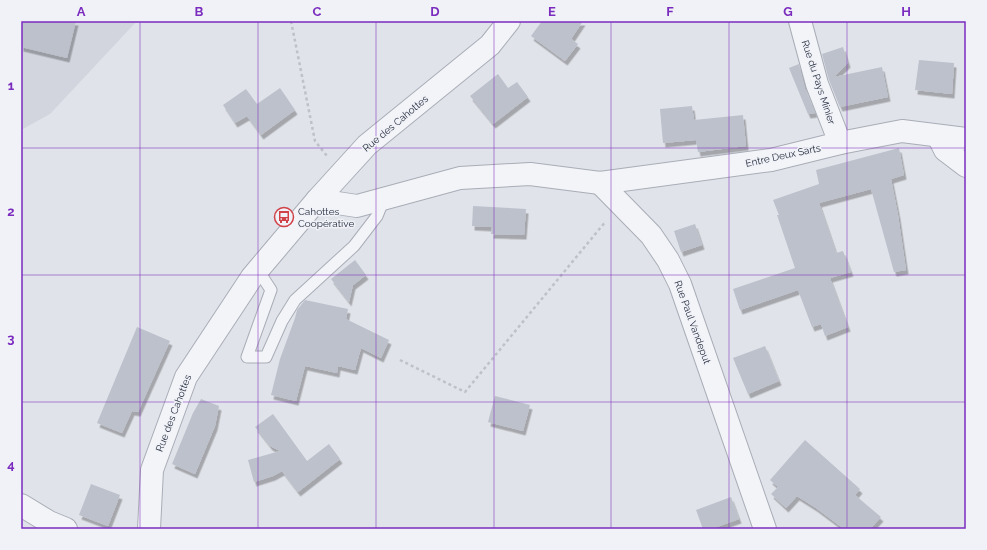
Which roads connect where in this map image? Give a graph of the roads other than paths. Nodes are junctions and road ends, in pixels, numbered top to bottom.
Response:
1 (509, 21) edge
2 (800, 21) edge
3 (938, 136) junction
4 (966, 139) edge
5 (840, 143) junction
6 (966, 166) edge
7 (600, 183) junction
8 (384, 199) junction
9 (317, 200) junction
10 (258, 270) junction
11 (21, 505) edge
12 (66, 529) edge
13 (149, 529) edge
14 (765, 529) edge

1 - 9 street, Rue des Cahottes
2 - 5 street, Rue du Pays Minier
3 - 4 street, Entre Deux Sarts
3 - 5 street, Entre Deux Sarts
3 - 6 street
5 - 7 street, Entre Deux Sarts
7 - 8 street
7 - 14 street, Rue Paul Vandeput
8 - 9 street
8 - 10 lane
9 - 10 street, Rue des Cahottes
10 - 13 street, Rue des Cahottes
11 - 12 street

